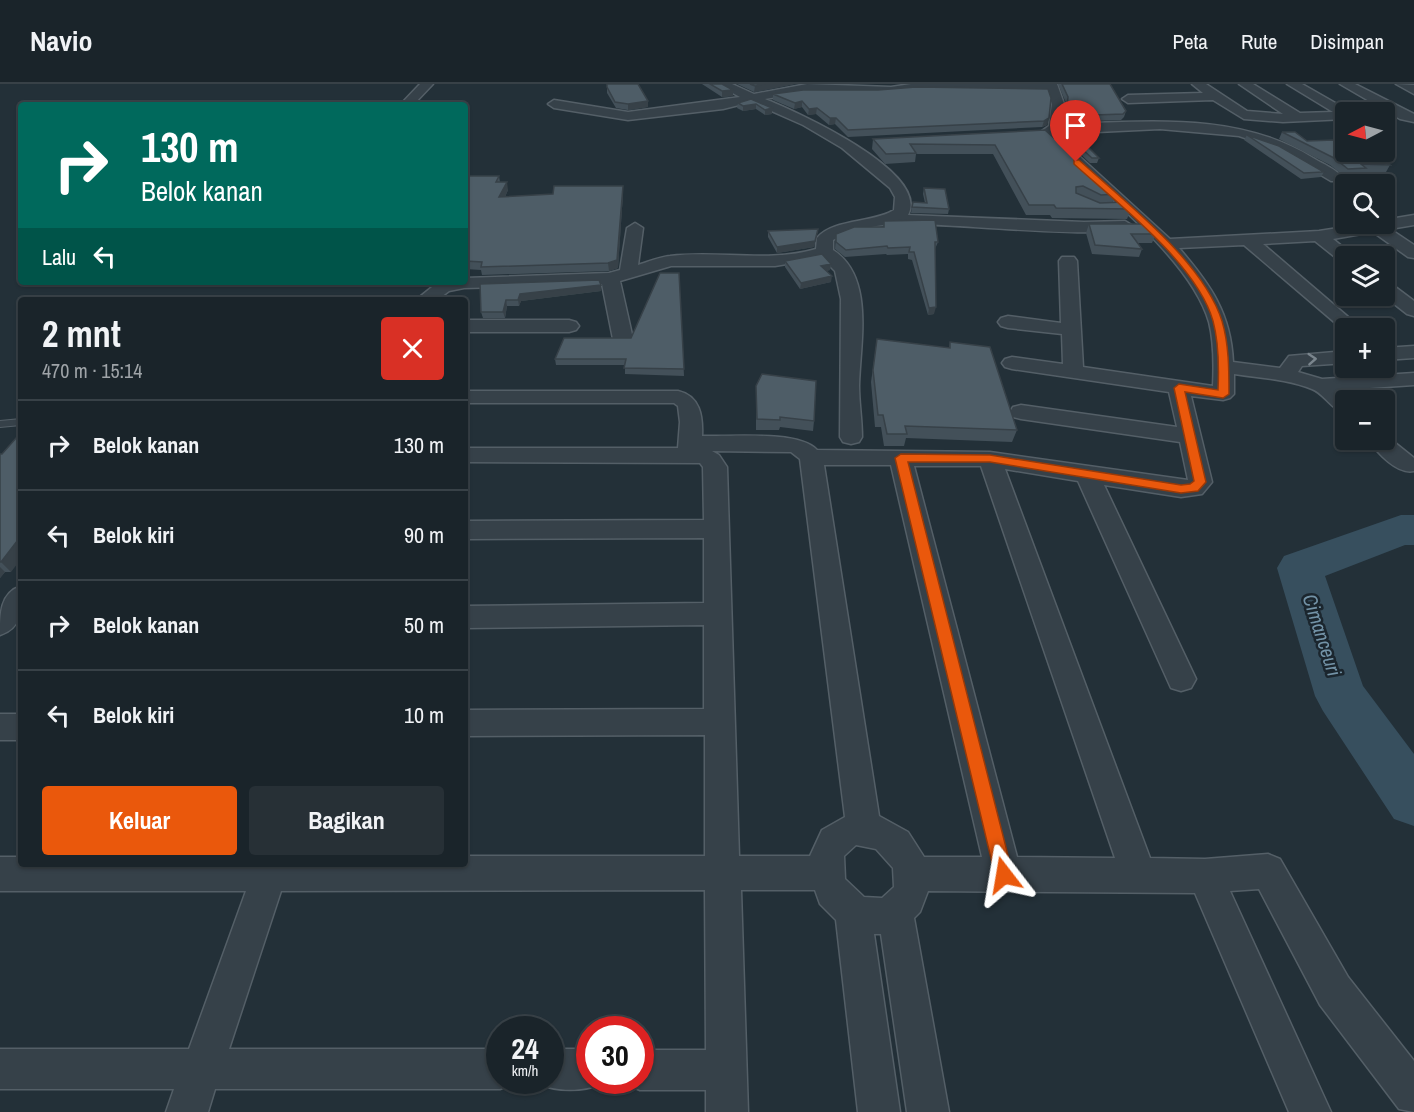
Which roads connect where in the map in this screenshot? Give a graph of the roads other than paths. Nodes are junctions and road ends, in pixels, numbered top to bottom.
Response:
1 (427, 84) edge
2 (722, 84) edge
3 (1197, 84) edge
4 (1245, 84) edge
5 (1293, 84) edge
6 (1346, 84) edge
7 (1402, 84) edge
8 (1052, 87) edge
9 (1414, 90) edge
10 (1215, 96) junction
11 (756, 99) junction
12 (1128, 99) dead end
13 (409, 102) edge
14 (554, 104) dead end
15 (1335, 109) edge
16 (1335, 115) edge
17 (1297, 117) junction
18 (1409, 117) edge
19 (1050, 131) junction
20 (1027, 135) edge
21 (868, 142) dead end
22 (845, 143) junction
23 (1335, 177) edge
24 (890, 219) junction
25 (1414, 220) edge
26 (1395, 224) edge
27 (1146, 225) junction
28 (635, 228) dead end
29 (1335, 234) edge
30 (1387, 234) edge
31 (1319, 236) junction
32 (1248, 240) junction
33 (1166, 244) junction
34 (1335, 248) edge
35 (824, 252) junction
36 (1414, 253) edge
37 (1068, 261) dead end
38 (628, 273) junction
39 (610, 278) junction
40 (468, 283) edge
41 (454, 285) edge
42 (430, 291) edge
43 (1395, 295) edge
44 (1414, 310) edge
45 (1339, 318) edge
46 (1008, 322) dead end
47 (468, 326) edge
48 (569, 326) dead end
49 (1071, 330) junction
50 (623, 339) edge
51 (1414, 352) edge
52 (1395, 353) edge
53 (1335, 358) edge
54 (1012, 363) dead end
55 (1224, 367) junction
56 (1073, 372) junction
57 (1285, 375) junction
58 (1412, 380) edge
59 (1322, 385) junction
60 (1179, 388) junction
61 (468, 397) edge
62 (1335, 397) edge
63 (1021, 412) dead end
64 (18, 422) edge
65 (0, 424) edge
66 (1190, 436) junction
67 (851, 437) dead end
68 (689, 450) junction
69 (1391, 450) edge
70 (468, 455) edge
71 (811, 458) junction
72 (901, 458) junction
73 (990, 459) junction
74 (1407, 465) dead end
75 (1087, 474) junction
76 (716, 528) junction
77 (468, 531) edge
78 (18, 600) edge
79 (718, 614) junction
80 (468, 617) edge
81 (0, 624) edge
82 (1182, 679) dead end
83 (720, 722) junction
84 (468, 723) edge
85 (0, 727) edge
86 (18, 727) edge
87 (864, 830) junction
88 (272, 870) edge
89 (824, 873) junction
90 (0, 874) edge
91 (723, 874) junction
92 (912, 874) junction
93 (1004, 875) junction
94 (1138, 876) junction
95 (1205, 876) junction
96 (895, 910) junction
97 (853, 911) junction
98 (202, 1068) junction
99 (0, 1069) edge
100 (486, 1069) edge
101 (654, 1070) edge
102 (726, 1070) junction
103 (1414, 1094) edge
104 (187, 1112) edge
105 (727, 1112) edge
106 (879, 1112) edge
107 (928, 1112) edge
108 (1310, 1112) edge

1 - 13 street
2 - 11 street
3 - 10 street
4 - 17 street
5 - 15 street
6 - 18 street
7 - 9 street
8 - 11 street
8 - 19 street
10 - 12 street
10 - 17 street
11 - 14 street
11 - 22 street
16 - 17 street
19 - 20 street
19 - 23 street
19 - 27 street
21 - 22 street
22 - 24 street
24 - 27 street
24 - 35 street
25 - 26 street
27 - 33 street
28 - 38 street
29 - 31 street
30 - 36 street
31 - 32 street
31 - 34 street
32 - 33 street
32 - 45 street
33 - 55 street
35 - 38 street
35 - 67 street
37 - 49 street
38 - 39 street
39 - 40 street
39 - 50 street
41 - 42 street
43 - 44 street
46 - 49 street
47 - 48 street
49 - 56 street
51 - 52 street
57 -> 53 street
54 - 56 street
55 - 57 street
55 - 60 street
56 - 60 street
57 - 59 street
58 - 59 street
59 - 62 street
60 - 66 street
61 - 68 street
63 - 66 street
64 - 65 lane
66 - 75 street
68 - 70 street
68 - 71 street
68 - 76 street
69 - 74 street
71 - 72 street
71 - 87 street
72 - 73 street
72 - 93 street
73 - 75 street
73 - 94 street
75 - 82 street
76 - 77 street
76 - 79 street
78 - 81 street
79 - 80 street
79 - 83 street
83 - 84 street
83 - 91 street
85 - 86 street
87 - 89 street
87 - 92 street
88 - 90 street
88 - 91 street
88 - 98 street
89 - 91 street
89 - 97 street
91 - 102 street
92 - 93 street
92 - 96 street
93 - 94 street
94 - 95 street
95 - 103 street
95 - 108 street
96 - 97 street
96 - 107 street
97 - 106 street
98 - 99 street
98 - 100 street
98 - 104 street
101 - 102 street
102 - 105 street

